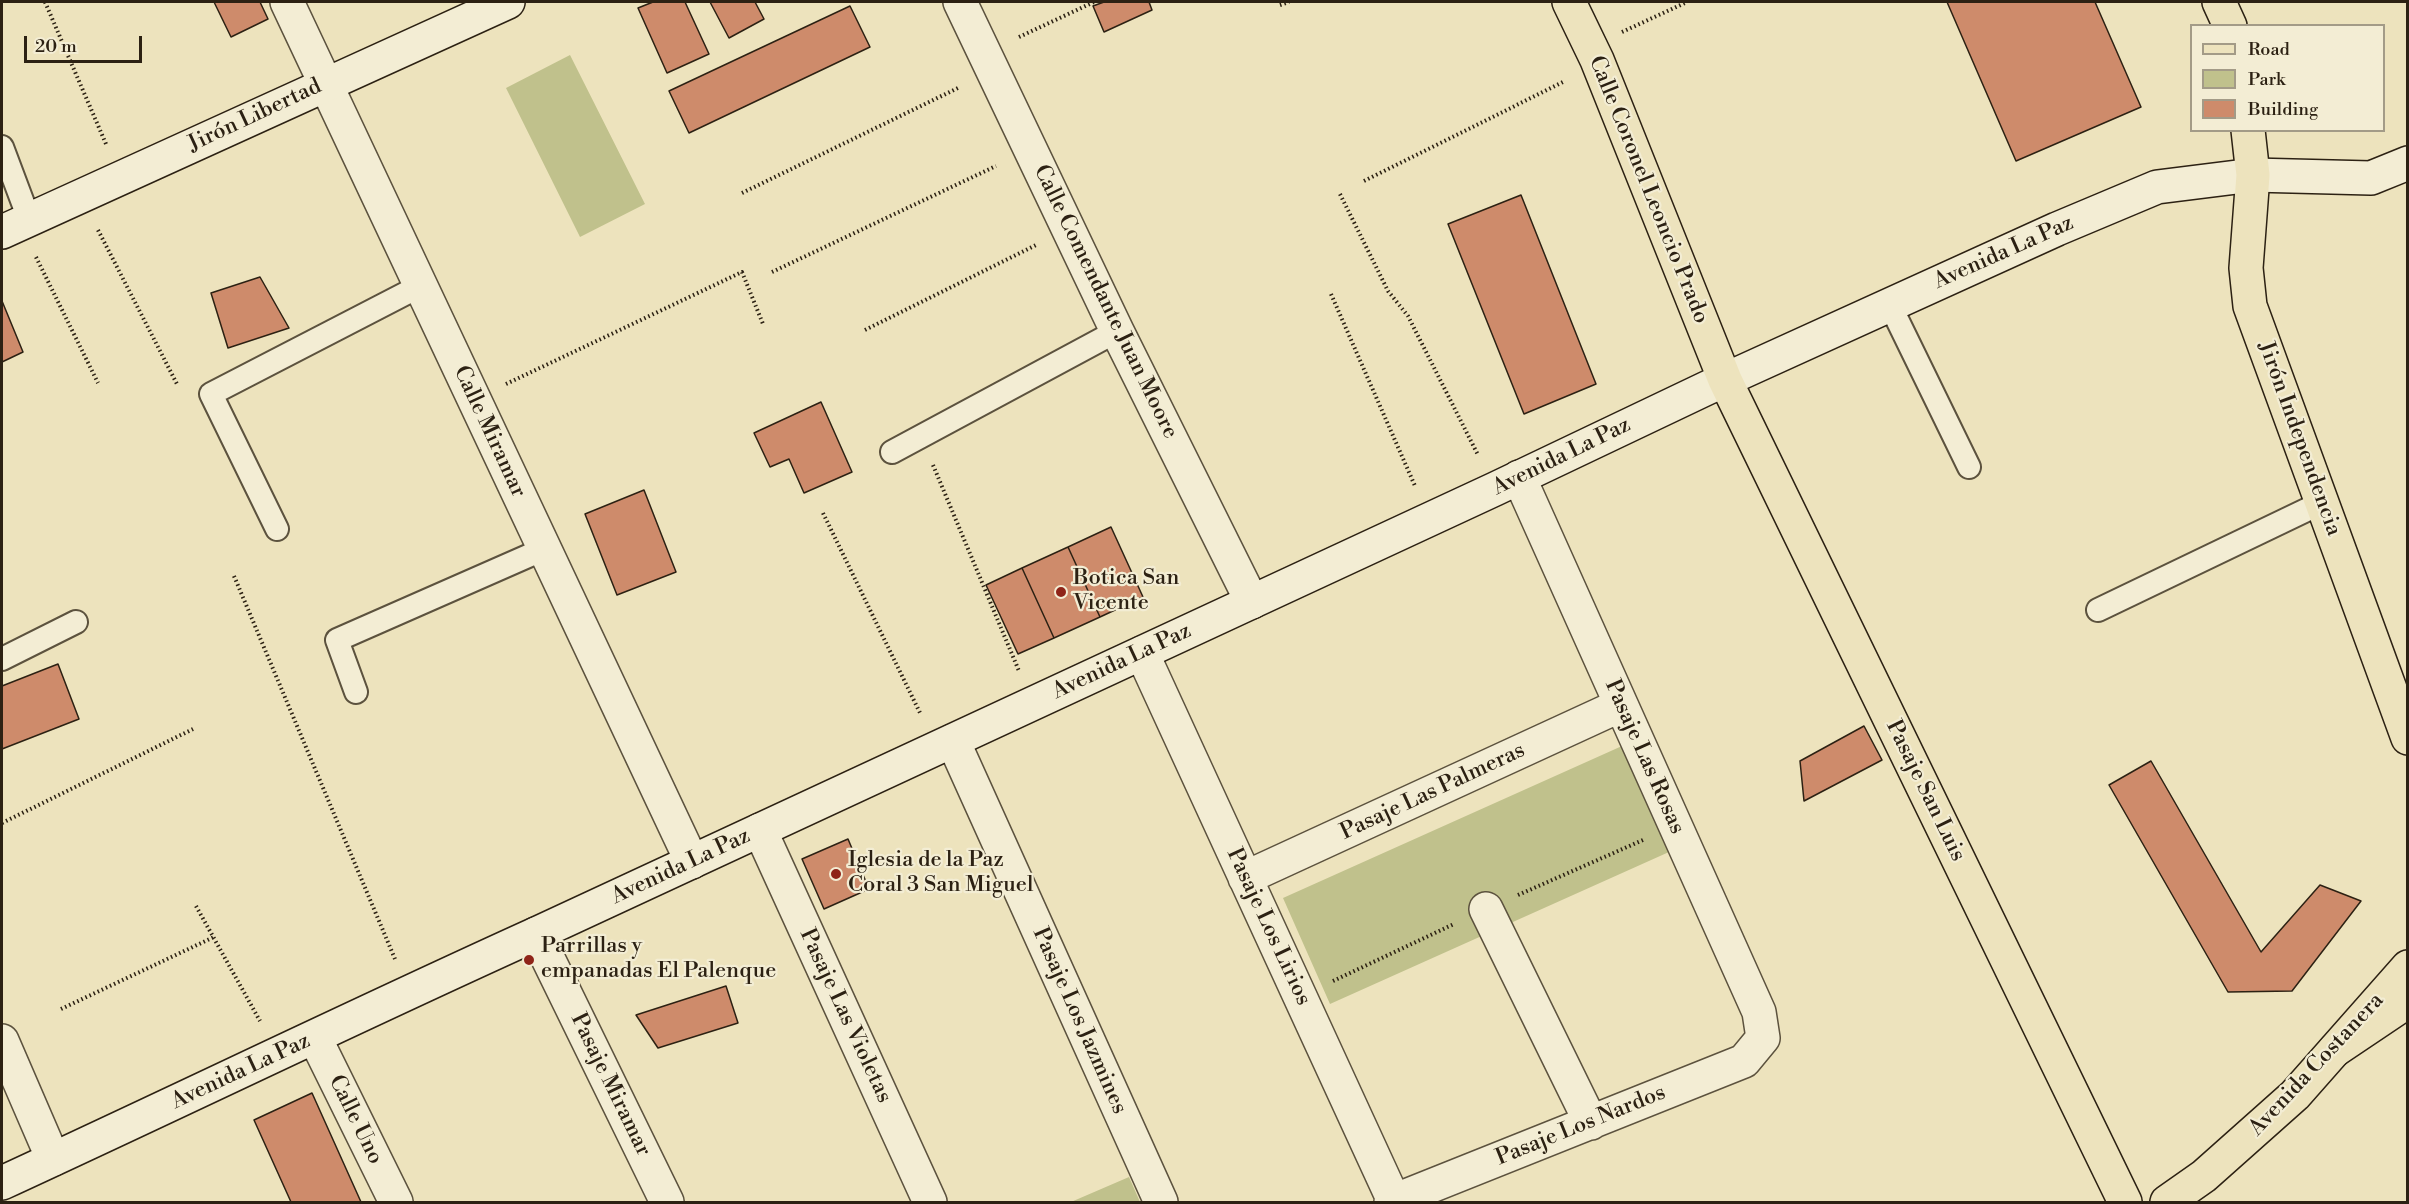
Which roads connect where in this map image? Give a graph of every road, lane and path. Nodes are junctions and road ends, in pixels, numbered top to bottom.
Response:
1 (45, 2) edge
2 (287, 2) edge
3 (508, 2) edge
4 (960, 2) edge
5 (1094, 2) edge
6 (1289, 2) edge
7 (1569, 2) edge
8 (1687, 2) edge
9 (2219, 2) edge
10 (1280, 5) dead end
11 (2229, 24) edge
12 (1597, 60) junction
13 (989, 61) junction
14 (325, 84) junction
15 (2248, 132) edge
16 (2, 147) edge
17 (1031, 149) junction
18 (2408, 163) edge
19 (2253, 175) junction
20 (120, 177) junction
21 (1364, 181) dead end
22 (742, 193) dead end
23 (1340, 194) dead end
24 (81, 195) junction
25 (16, 225) edge
26 (1070, 229) junction
27 (772, 272) dead end
28 (420, 286) junction
29 (1331, 294) dead end
30 (1890, 304) junction
31 (763, 324) dead end
32 (865, 330) dead end
33 (1117, 331) junction
34 (1725, 380) junction
35 (98, 382) dead end
36 (177, 384) dead end
37 (474, 399) junction
38 (892, 452) dead end
39 (930, 456) dead end
40 (1969, 467) dead end
41 (1507, 483) junction
42 (2323, 502) junction
43 (823, 513) dead end
44 (1430, 519) junction
45 (277, 529) dead end
46 (544, 549) junction
47 (234, 576) dead end
48 (1252, 602) junction
49 (2098, 610) dead end
50 (76, 622) dead end
51 (1142, 653) junction
52 (2, 659) edge
53 (356, 692) dead end
54 (1033, 704) junction
55 (1621, 705) junction
56 (193, 729) dead end
57 (2408, 738) edge
58 (945, 745) junction
59 (2, 823) edge
60 (760, 830) junction
61 (692, 862) junction
62 (1245, 878) junction
63 (196, 906) dead end
64 (1486, 909) dead end
65 (536, 934) junction
66 (214, 937) junction
67 (2408, 968) edge
68 (409, 991) junction
69 (2408, 1001) edge
70 (61, 1009) dead end
71 (315, 1038) junction
72 (1763, 1038) joint
73 (2, 1041) edge
74 (2335, 1050) junction
75 (279, 1054) junction
76 (1591, 1123) junction
77 (53, 1159) junction
78 (2, 1183) edge
79 (1393, 1202) edge
80 (396, 1203) edge
81 (667, 1203) edge
82 (930, 1203) edge
83 (1161, 1203) edge
84 (2124, 1203) edge
85 (2167, 1203) edge

1 - 20 path
2 - 14 street, Calle Miramar
3 - 14 street, Jirón Libertad
4 - 13 street, Calle Comendante Juan Moore
5 - 13 path
6 - 10 path
7 - 12 main road, Calle Coronel Leoncio Prado
8 - 12 path
9 - 11 main road
12 - 21 path
12 - 34 main road, Calle Coronel Leoncio Prado
13 - 17 street, Calle Comendante Juan Moore
13 - 22 path
14 - 20 street, Jirón Libertad
14 - 28 street, Calle Miramar
15 - 19 main road, Jirón Independencia
16 - 25 lane
17 - 26 street, Calle Comendante Juan Moore
17 - 27 path
18 - 19 street, Avenida La Paz
19 - 30 street, Avenida La Paz
19 - 42 main road, Jirón Independencia
20 - 24 street, Jirón Libertad
23 - 41 path
24 - 25 street, Jirón Libertad
24 - 36 path
25 - 35 path
26 - 32 path
26 - 33 street, Calle Comendante Juan Moore
28 - 37 street, Calle Miramar
28 - 45 lane
29 - 44 path
30 - 34 street, Avenida La Paz
30 - 40 lane
31 - 37 path
33 - 38 lane
33 - 48 street, Calle Comendante Juan Moore
34 - 41 street, Avenida La Paz
34 - 84 main road, Pasaje San Luis
37 - 46 street, Calle Miramar
39 - 54 path
41 - 44 street, Avenida La Paz
41 - 55 street, Pasaje Las Rosas
42 - 49 lane
42 - 57 main road, Jirón Independencia
43 - 58 path
44 - 48 street, Avenida La Paz
46 - 53 lane
46 - 61 street, Calle Miramar
47 - 68 path
48 - 51 street, Avenida La Paz
50 - 52 lane
51 - 54 street, Avenida La Paz
51 - 62 street, Pasaje Los Lirios
54 - 58 street, Avenida La Paz
55 - 62 street, Pasaje Las Palmeras
55 - 72 street, Pasaje Las Rosas
56 - 59 path
58 - 60 street, Avenida La Paz
58 - 83 street, Pasaje Los Jazmines
60 - 61 street, Avenida La Paz
60 - 82 street, Pasaje Las Violetas
61 - 65 street, Avenida La Paz
62 - 79 street, Pasaje Los Lirios
63 - 66 path
64 - 76 street
65 - 68 street, Avenida La Paz
65 - 81 street, Pasaje Miramar
66 - 70 path
66 - 75 path
67 - 74 main road, Avenida Costanera
68 - 71 street, Avenida La Paz
69 - 74 main road
71 - 75 street, Avenida La Paz
71 - 80 street, Calle Uno
72 - 76 street, Pasaje Los Nardos
73 - 77 street
74 - 85 main road, Avenida Costanera
75 - 77 street, Avenida La Paz
76 - 79 street, Pasaje Los Nardos
77 - 78 street, Avenida La Paz

